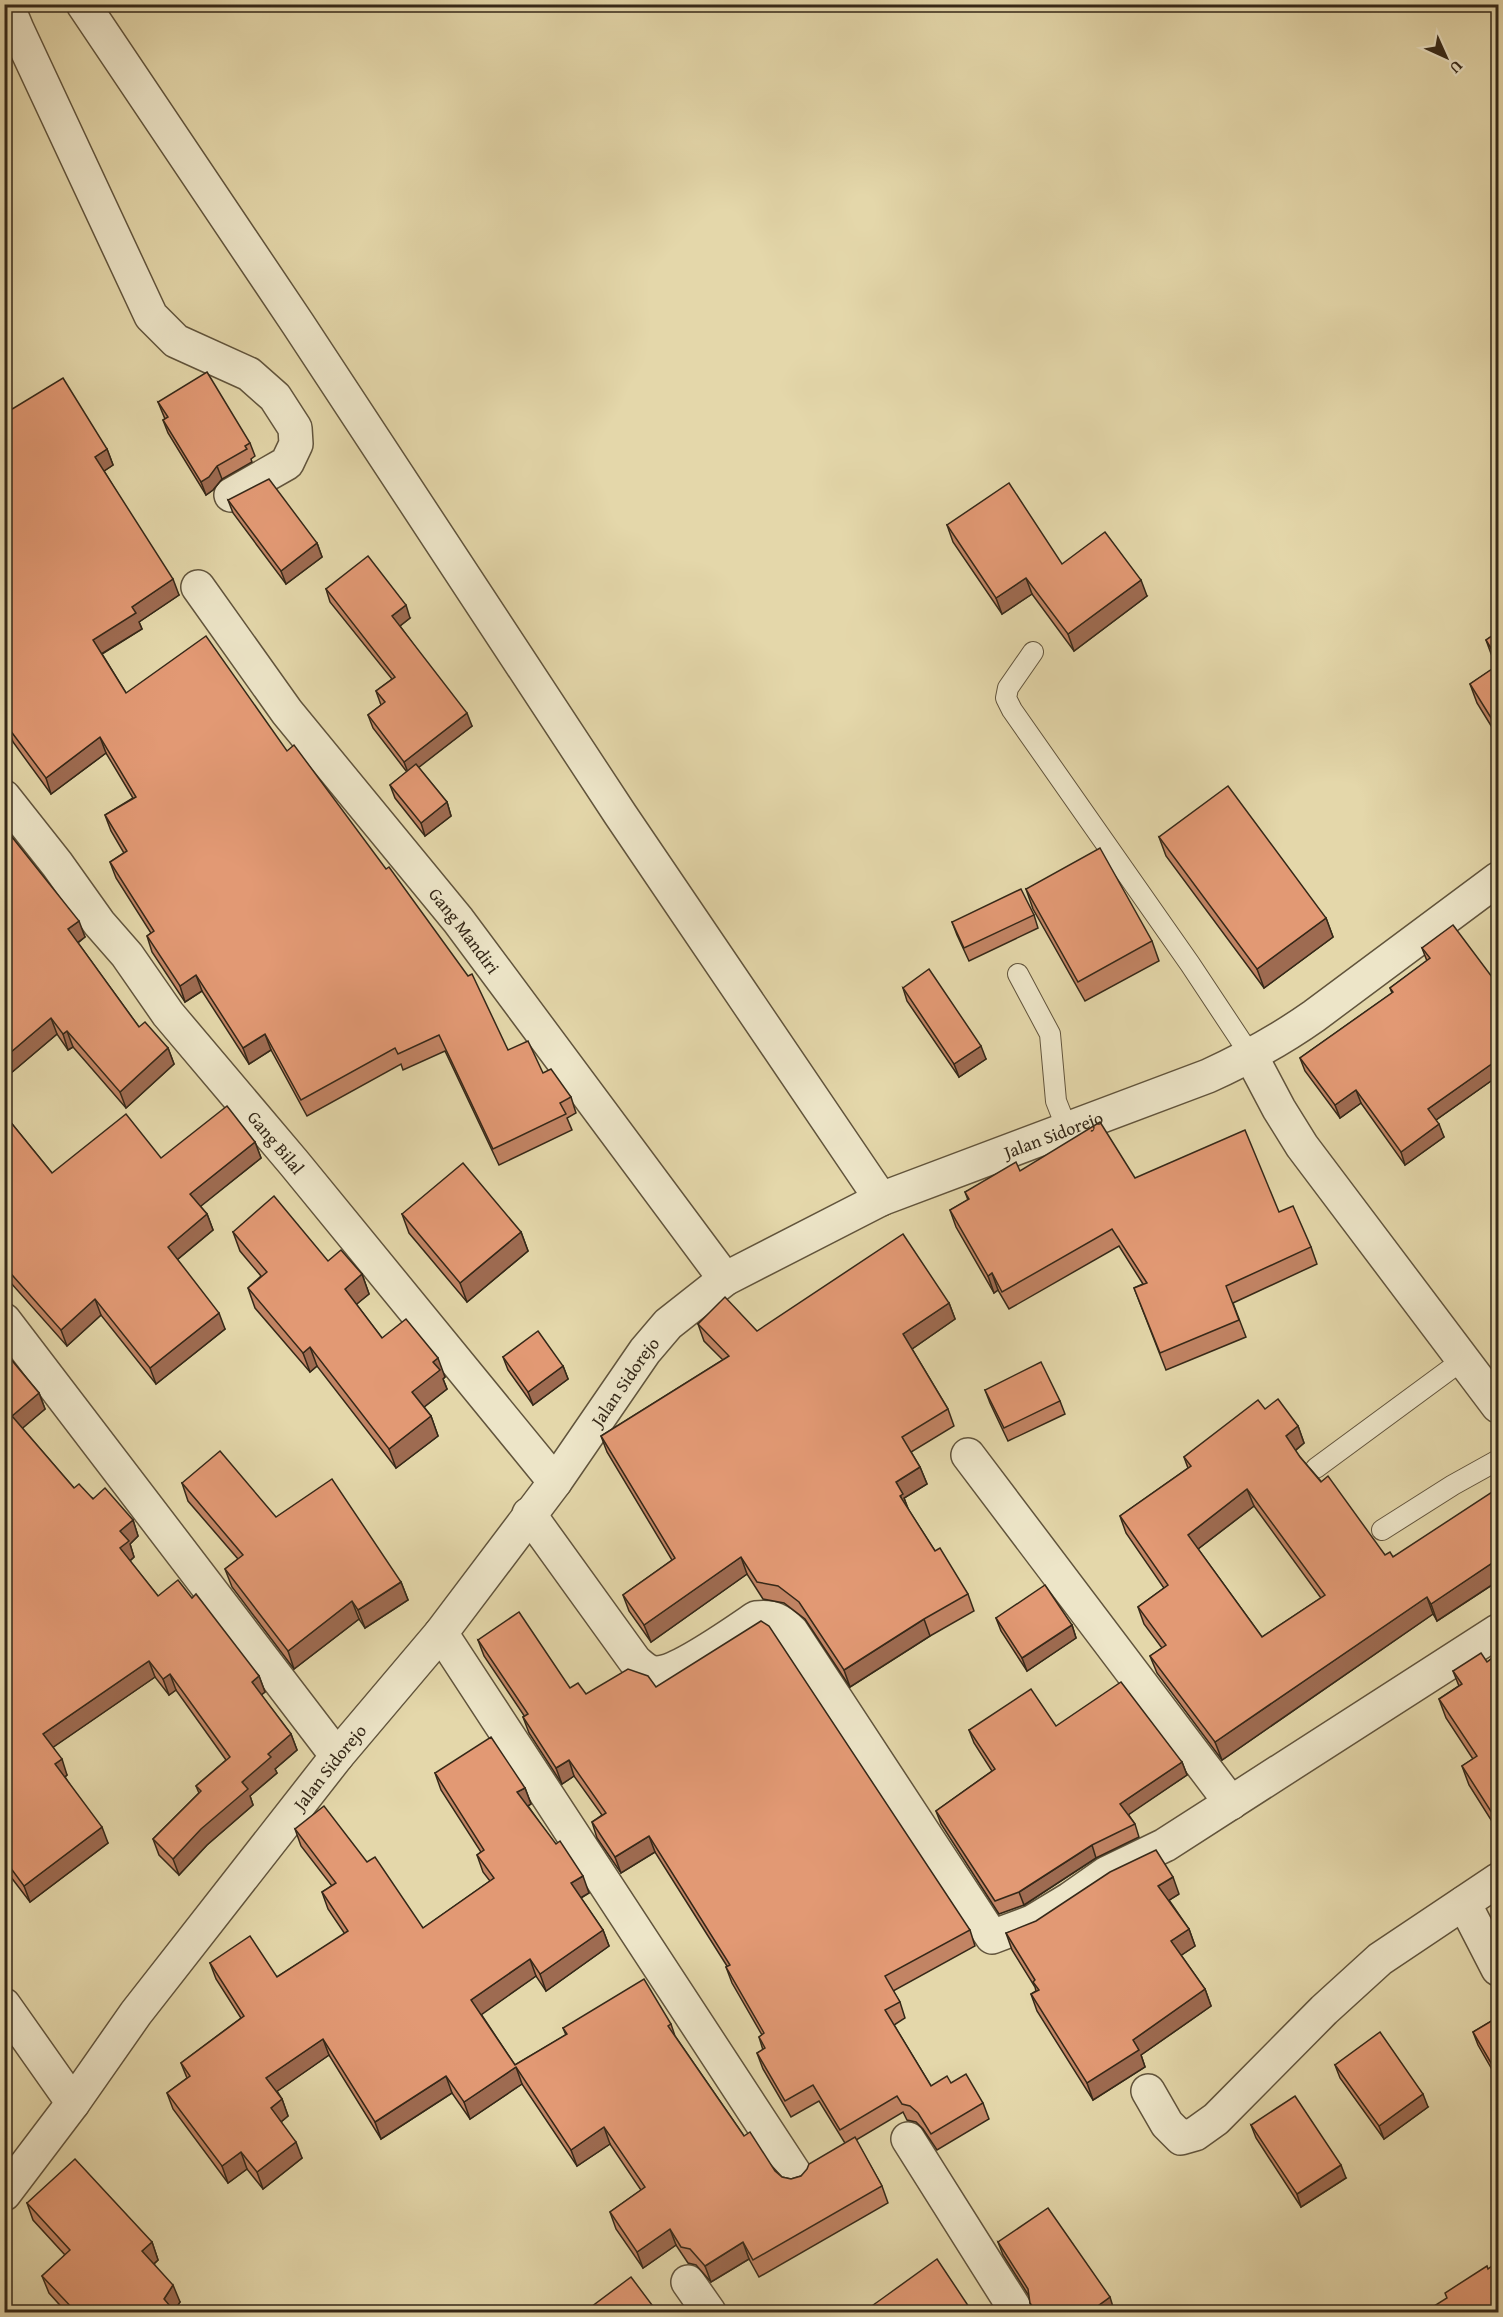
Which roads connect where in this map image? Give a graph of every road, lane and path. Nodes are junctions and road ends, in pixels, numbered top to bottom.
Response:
1 (9, 4) edge
2 (83, 4) edge
3 (231, 495) dead end
4 (198, 586) dead end
5 (1033, 652) dead end
6 (4, 797) edge
7 (1498, 879) edge
8 (1018, 974) dead end
9 (1251, 1056) junction
10 (1067, 1129) junction
11 (881, 1199) junction
12 (725, 1279) junction
13 (4, 1320) edge
14 (1464, 1359) junction
15 (1498, 1406) edge
16 (968, 1455) dead end
17 (1498, 1460) edge
18 (1316, 1468) dead end
19 (555, 1482) junction
20 (529, 1514) junction
21 (1382, 1530) dead end
22 (1498, 1631) edge
23 (441, 1633) junction
24 (337, 1756) junction
25 (1231, 1803) junction
26 (1498, 1880) edge
27 (1464, 1903) junction
28 (1498, 1969) edge
29 (4, 2005) edge
30 (1148, 2091) dead end
31 (73, 2103) junction
32 (908, 2139) dead end
33 (796, 2177) edge
34 (4, 2194) edge
35 (688, 2282) dead end
36 (709, 2313) edge
37 (1017, 2313) edge

1 - 3 street
2 - 11 street
4 - 12 street, Gang Mandiri
5 - 9 lane
6 - 19 street, Gang Bilal
7 - 9 street, Jalan Sidorejo
8 - 10 lane
9 - 10 street, Jalan Sidorejo
9 - 14 street
10 - 11 street, Jalan Sidorejo
11 - 12 street, Jalan Sidorejo
12 - 19 street, Jalan Sidorejo
13 - 24 street
14 - 15 street
14 - 18 lane
16 - 25 street
17 - 21 lane
19 - 20 street, Jalan Sidorejo
20 - 23 street, Jalan Sidorejo
20 - 25 street
22 - 25 street
23 - 24 street, Jalan Sidorejo
23 - 33 street
24 - 31 street, Jalan Sidorejo
26 - 27 street
27 - 28 street
27 - 30 street
29 - 31 street
31 - 34 street, Jalan Sidorejo
32 - 37 street
35 - 36 street

